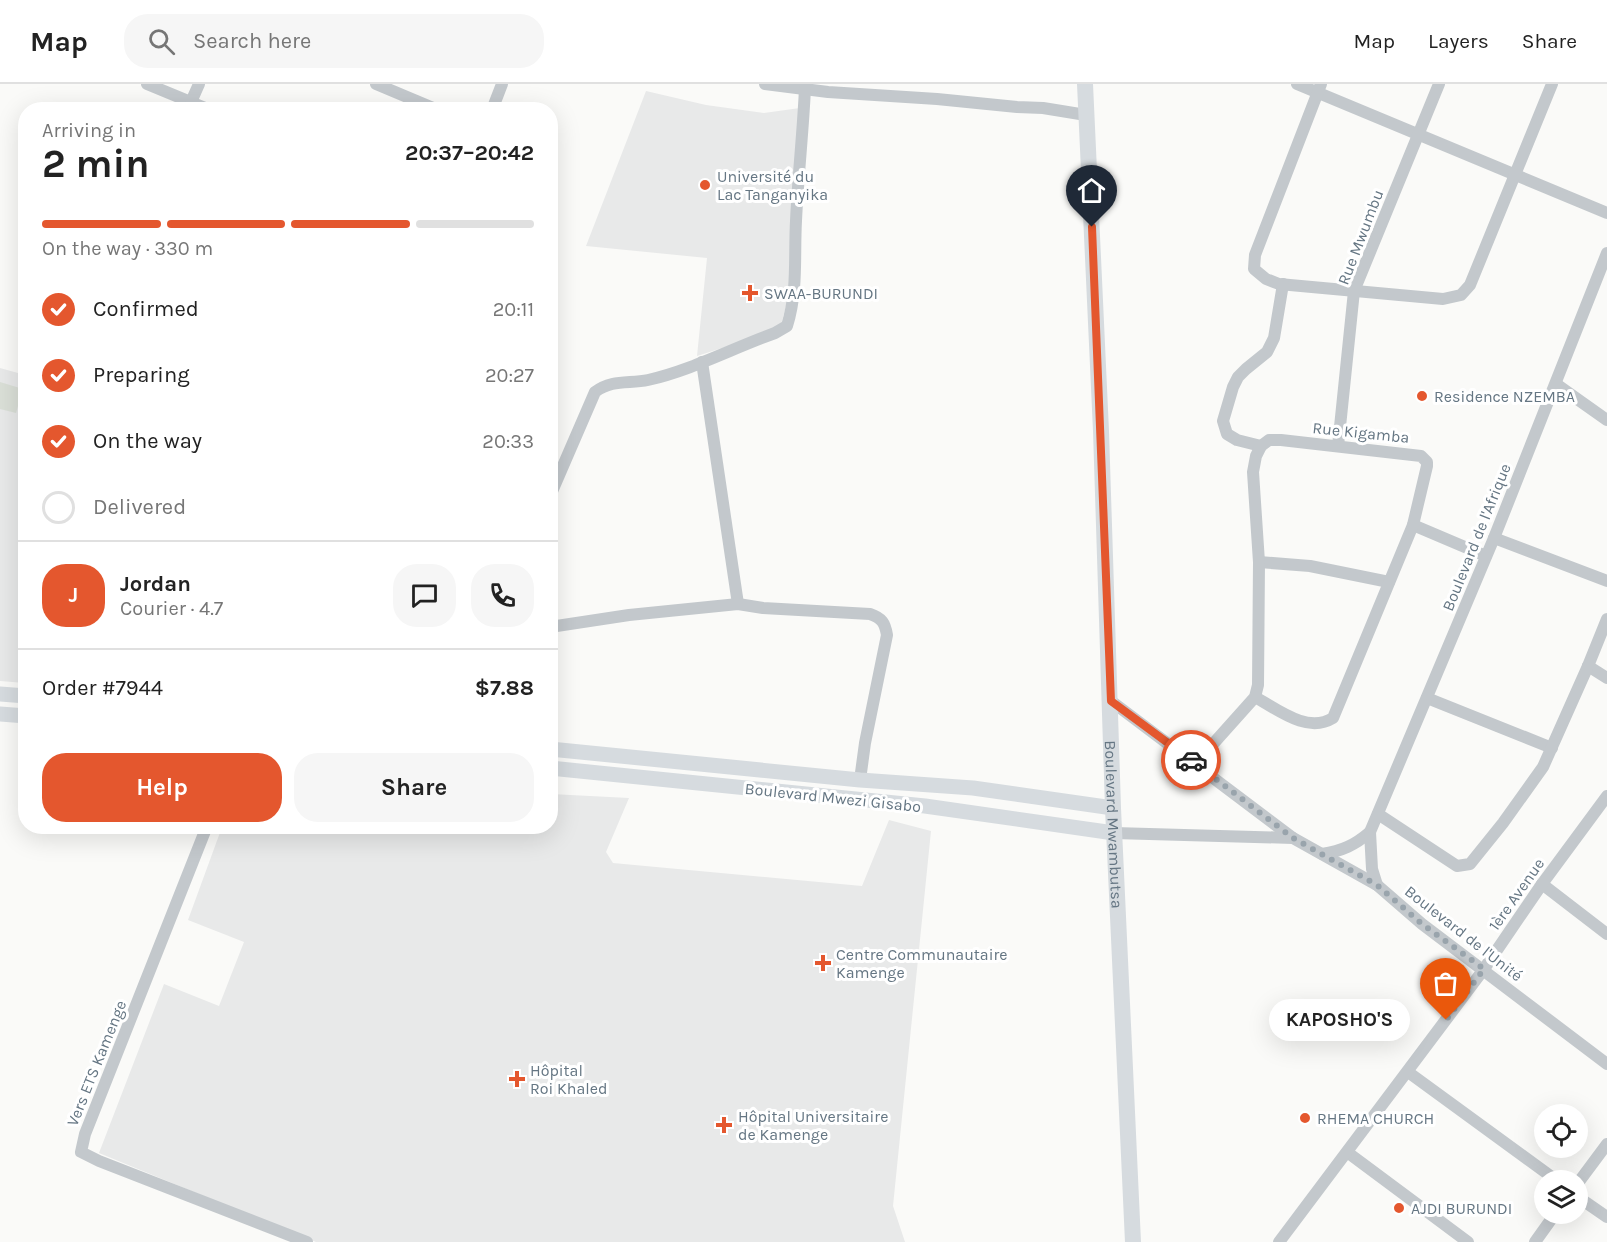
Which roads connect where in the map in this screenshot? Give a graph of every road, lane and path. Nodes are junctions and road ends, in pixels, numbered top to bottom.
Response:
1 (147, 84) edge
2 (199, 84) edge
3 (376, 84) edge
4 (502, 84) edge
5 (765, 84) edge
6 (1085, 84) edge
7 (1297, 84) edge
8 (1439, 84) edge
9 (1552, 84) edge
10 (780, 85) edge
11 (805, 88) junction
12 (1319, 89) edge
13 (191, 102) joint
14 (419, 102) edge
15 (495, 102) edge
16 (1086, 115) junction
17 (1418, 135) junction
18 (1515, 175) junction
19 (1607, 213) edge
20 (1607, 253) edge
21 (1283, 284) junction
22 (1354, 291) junction
23 (702, 362) junction
24 (1556, 384) junction
25 (1607, 420) edge
26 (1261, 446) junction
27 (1338, 446) junction
28 (558, 478) edge
29 (1413, 525) junction
30 (1494, 538) junction
31 (1486, 556) junction
32 (1259, 562) junction
33 (1607, 581) edge
34 (1389, 582) junction
35 (738, 604) junction
36 (1607, 619) edge
37 (558, 626) edge
38 (1588, 666) junction
39 (1607, 678) edge
40 (0, 694) edge
41 (18, 695) edge
42 (1255, 697) junction
43 (1426, 699) junction
44 (1111, 701) junction
45 (0, 714) edge
46 (18, 715) edge
47 (1552, 748) junction
48 (558, 750) edge
49 (641, 757) junction
50 (1196, 763) junction
51 (558, 769) edge
52 (640, 777) junction
53 (860, 780) junction
54 (1605, 801) edge
55 (1113, 807) junction
56 (1378, 814) junction
57 (1370, 832) junction
58 (1114, 833) junction
59 (204, 834) edge
60 (1293, 838) junction
61 (1322, 854) junction
62 (1542, 884) junction
63 (1377, 885) junction
64 (1607, 934) edge
65 (1484, 969) junction
66 (1607, 1064) edge
67 (1408, 1072) junction
68 (1607, 1144) edge
69 (1347, 1152) junction
70 (1542, 1170) edge
71 (1588, 1170) edge
72 (1588, 1204) edge
73 (1607, 1217) edge
74 (1548, 1224) edge
75 (1286, 1240) edge
76 (307, 1242) edge
77 (1133, 1242) edge
78 (1468, 1242) edge
79 (1535, 1242) edge

1 - 13 street
2 - 13 street
3 - 14 street
4 - 15 street
5 - 10 street
6 - 16 highway, Boulevard Mwambutsa
7 - 12 street
8 - 17 street, Rue Mwumbu
9 - 18 street
10 - 11 street
11 - 16 street
11 - 23 street
12 - 17 street
12 - 21 street
16 - 44 highway, Boulevard Mwambutsa
17 - 18 street
17 - 22 street, Rue Mwumbu
18 - 19 street
18 - 22 street
20 - 24 street, Boulevard de l'Afrique
21 - 22 street
21 - 26 street
22 - 27 street, Rue Mwumbu
23 - 28 street
23 - 35 street
24 - 25 street
24 - 30 street, Boulevard de l'Afrique
26 - 27 street, Rue Kigamba
26 - 32 street
27 - 29 street, Rue Kigamba
29 - 31 street
29 - 34 street
30 - 31 street, Boulevard de l'Afrique
30 - 33 street
31 - 43 street, Boulevard de l'Afrique
32 - 34 street
32 - 42 street
34 - 42 street
35 - 37 street
35 - 53 street
36 - 38 street
38 - 39 street
38 - 47 street
40 - 41 main road
42 - 50 street
43 - 47 street
43 - 56 street, Boulevard de l'Afrique
44 - 50 street, Boulevard de l'Unité
44 - 55 highway, Boulevard Mwambutsa
45 - 46 main road
47 - 56 street
48 - 49 main road, Boulevard Mwezi Gisabo
49 - 52 main road
49 - 53 main road, Boulevard Mwezi Gisabo
50 - 60 street, Boulevard de l'Unité
51 - 52 main road, Boulevard Mwezi Gisabo
52 - 58 main road, Boulevard Mwezi Gisabo
53 - 55 main road, Boulevard Mwezi Gisabo
54 - 62 street, 1ère Avenue
55 - 58 highway, Boulevard Mwambutsa
56 - 57 street, Boulevard de l'Afrique
57 - 61 street
57 - 63 street, Boulevard de l'Afrique
58 - 60 street, Boulevard de l'Unité
58 - 77 highway, Boulevard Mwambutsa
59 - 76 street, Vers ETS Kamenge
60 - 61 street, Boulevard de l'Unité
61 - 63 street, Boulevard de l'Unité
62 - 64 street
62 - 65 street, 1ère Avenue
63 - 65 street, Boulevard de l'Unité
65 - 66 street, Boulevard de l'Unité
65 - 67 street, 1ère Avenue
67 - 69 street, 1ère Avenue
67 - 70 street
68 - 71 street
69 - 75 street, 1ère Avenue
69 - 78 street
72 - 73 street
74 - 79 street

